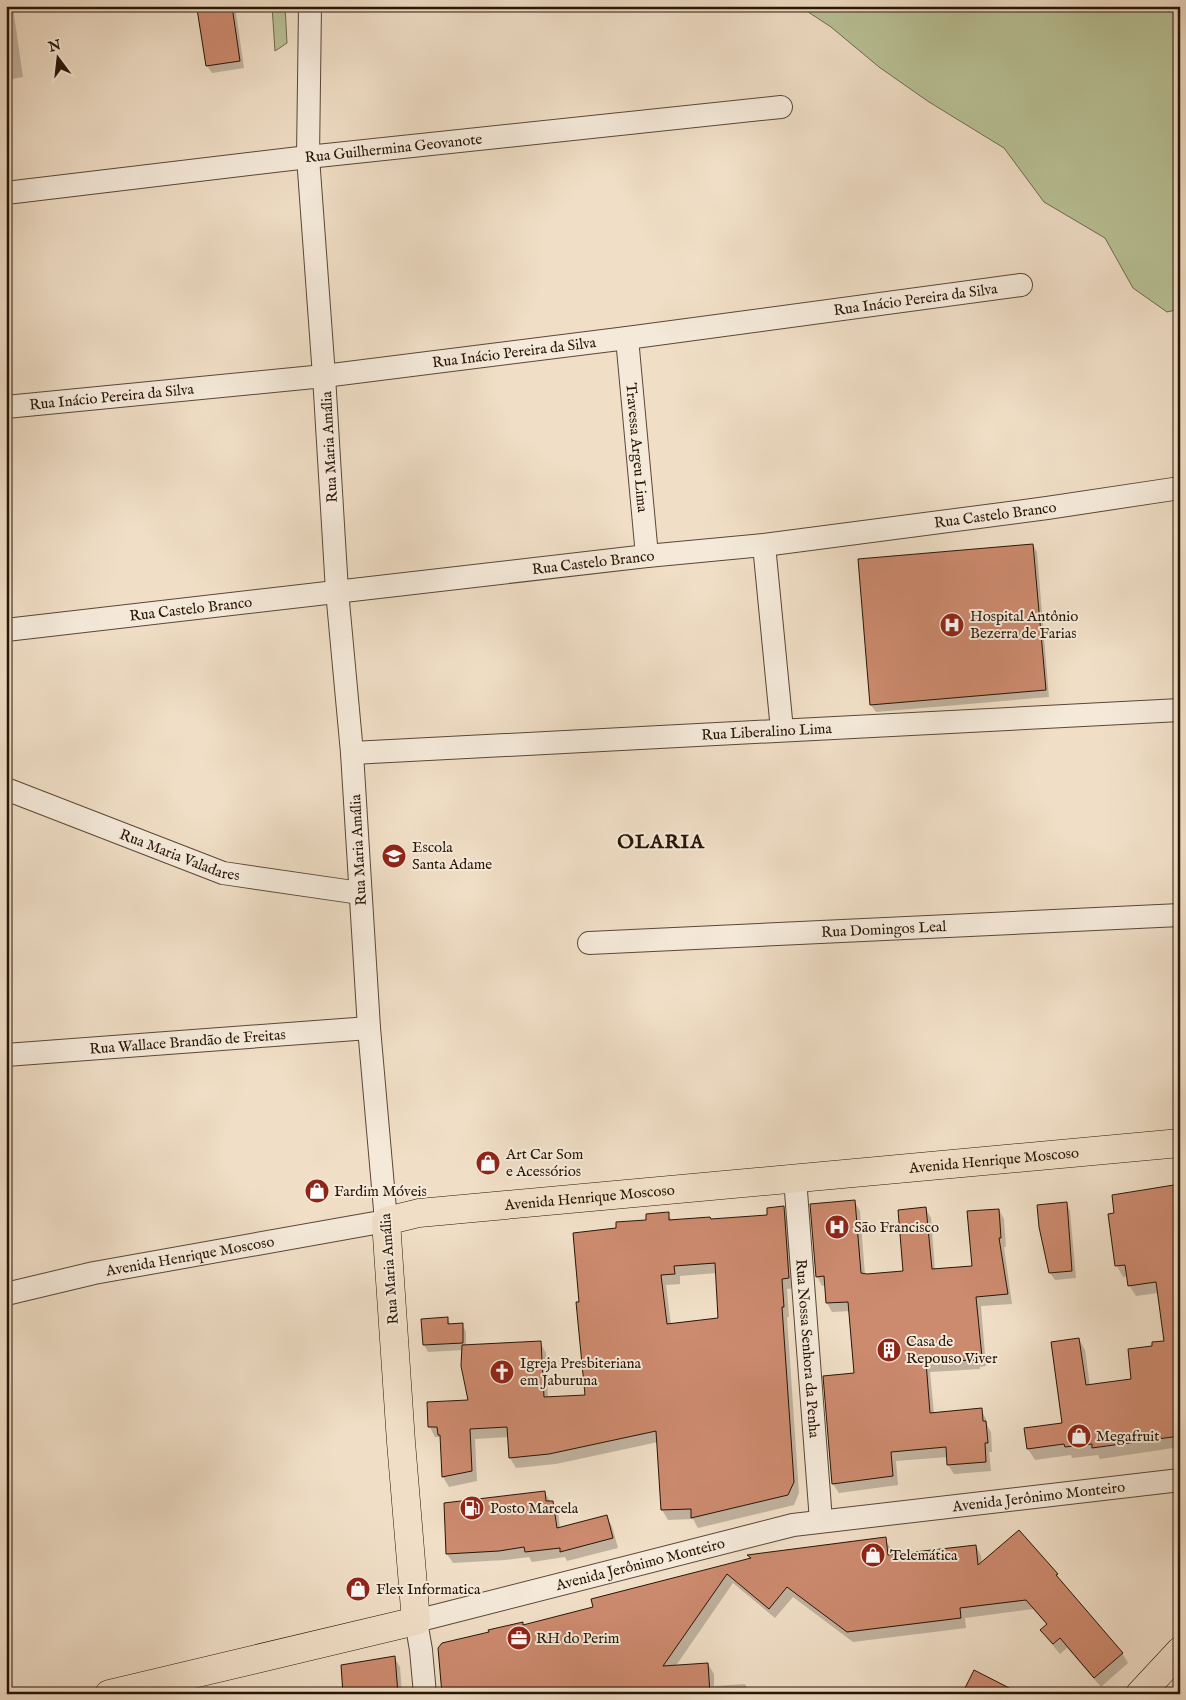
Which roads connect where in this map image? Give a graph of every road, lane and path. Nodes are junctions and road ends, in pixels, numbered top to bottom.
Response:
1 (310, 6) edge
2 (781, 107) dead end
3 (308, 157) junction
4 (6, 193) edge
5 (1021, 284) dead end
6 (627, 338) junction
7 (324, 376) junction
8 (6, 407) edge
9 (1180, 488) edge
10 (764, 544) junction
11 (647, 556) junction
12 (337, 592) junction
13 (6, 630) edge
14 (1180, 710) edge
15 (782, 730) junction
16 (352, 752) junction
17 (6, 788) edge
18 (360, 893) junction
19 (1180, 915) edge
20 (589, 943) dead end
21 (369, 1028) junction
22 (6, 1055) edge
23 (1180, 1143) edge
24 (795, 1178) junction
25 (386, 1222) junction
26 (6, 1294) edge
27 (1180, 1480) edge
28 (821, 1521) junction
29 (416, 1621) junction
30 (1180, 1651) edge
31 (109, 1694) edge
32 (425, 1694) edge
33 (1140, 1694) edge

1 - 3 street, Rua Maria Amália
2 - 3 street, Rua Guilhermina Geovanote
3 - 4 street, Rua Guilhermina Geovanote
3 - 7 street, Rua Maria Amália
5 - 6 street, Rua Inácio Pereira da Silva
6 - 7 street, Rua Inácio Pereira da Silva
6 - 11 street, Travessa Argeu Lima
7 - 8 street, Rua Inácio Pereira da Silva
7 - 12 street, Rua Maria Amália
9 - 10 street, Rua Castelo Branco
10 - 11 street, Rua Castelo Branco
10 - 15 street
11 - 12 street, Rua Castelo Branco
12 - 13 street, Rua Castelo Branco
12 - 16 street, Rua Maria Amália
14 - 15 street, Rua Liberalino Lima
15 - 16 street, Rua Liberalino Lima
16 - 18 street, Rua Maria Amália
17 - 18 street, Rua Maria Valadares
18 - 21 street, Rua Maria Amália
19 - 20 street, Rua Domingos Leal
21 - 22 street, Rua Wallace Brandão de Freitas
21 - 25 street, Rua Maria Amália
23 - 24 main road, Avenida Henrique Moscoso
24 - 25 main road, Avenida Henrique Moscoso
24 - 28 street, Rua Nossa Senhora da Penha
25 - 26 street, Avenida Henrique Moscoso
25 - 29 main road, Rua Maria Amália
27 - 28 street, Avenida Jerônimo Monteiro
28 - 29 street, Avenida Jerônimo Monteiro
29 - 31 main road, Avenida Jerônimo Monteiro
29 - 32 street, Rua Maria Amália
30 - 33 main road

